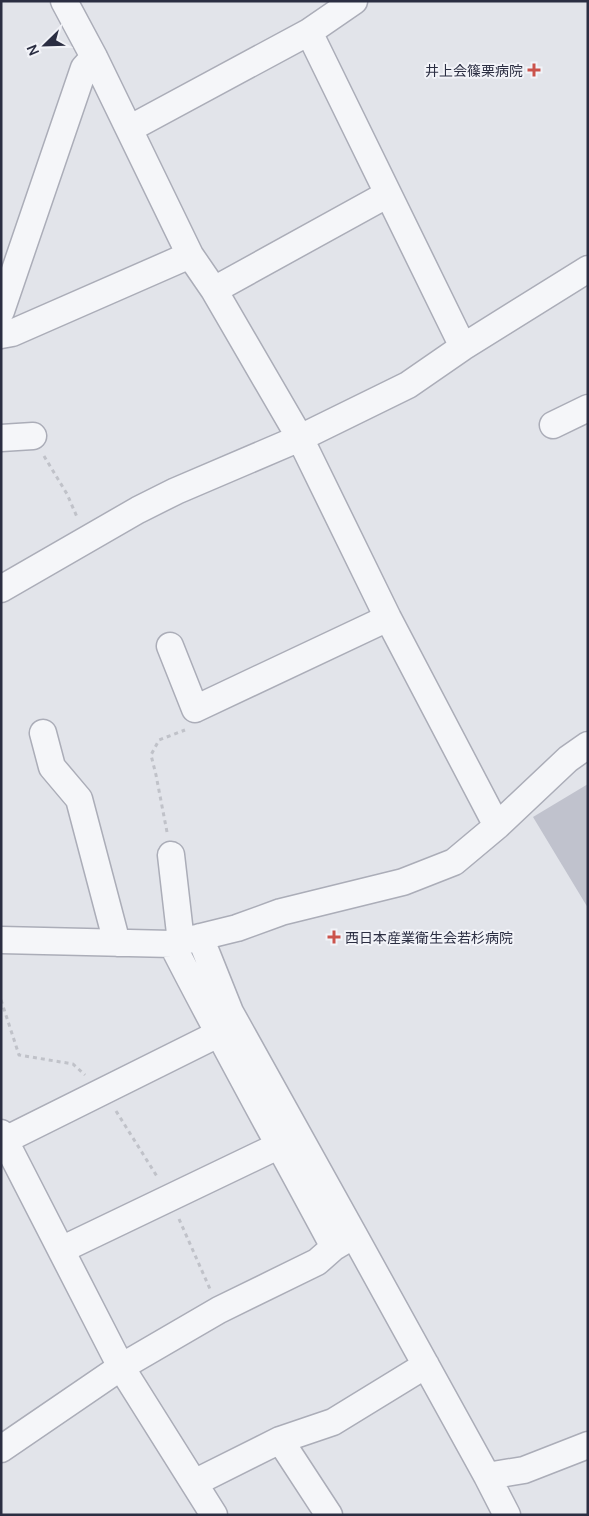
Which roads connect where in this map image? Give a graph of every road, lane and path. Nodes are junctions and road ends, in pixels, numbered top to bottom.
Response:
1 (64, 1) edge
2 (354, 1) edge
3 (309, 32) junction
4 (94, 57) junction
5 (129, 129) junction
6 (388, 194) junction
7 (190, 255) junction
8 (588, 269) edge
9 (214, 290) junction
10 (1, 311) edge
11 (1, 336) edge
12 (463, 347) junction
13 (588, 408) edge
14 (553, 425) dead end
15 (33, 436) joint
16 (1, 438) edge
17 (300, 438) junction
18 (87, 540) junction
19 (1, 589) edge
20 (388, 618) junction
21 (170, 646) dead end
22 (195, 709) junction
23 (43, 733) dead end
24 (588, 745) edge
25 (497, 826) junction
26 (171, 855) joint
27 (1, 940) edge
28 (185, 941) junction
29 (117, 943) junction
30 (1, 1000) edge
31 (218, 1034) junction
32 (104, 1091) junction
33 (3, 1137) edge
34 (280, 1145) junction
35 (170, 1198) junction
36 (344, 1241) junction
37 (61, 1250) junction
38 (219, 1310) junction
39 (426, 1365) junction
40 (121, 1367) junction
41 (280, 1440) junction
42 (588, 1445) edge
43 (2, 1446) edge
44 (487, 1476) junction
45 (194, 1483) junction
46 (214, 1515) edge
47 (329, 1515) edge
48 (507, 1515) edge

1 - 4 street
2 - 3 street
3 - 5 street
3 - 6 street
4 - 5 street
4 - 10 street
5 - 7 street
6 - 9 street
6 - 12 street
7 - 9 street
7 - 11 street
8 - 12 street
9 - 17 street
12 - 17 street
13 - 14 street
15 - 16 street
15 - 18 path
17 - 18 street
17 - 20 street
18 - 19 street
20 - 22 street
20 - 25 street
21 - 22 street
22 - 26 path
23 - 29 street
24 - 25 street
25 - 28 street
26 - 28 street
27 - 29 street
28 - 29 street
28 - 31 street
28 - 36 street
30 - 32 path
31 - 32 street
31 - 34 street
32 - 33 street
32 - 35 path
33 - 37 street
34 - 35 street
34 - 36 street
35 - 37 street
35 - 38 path
36 - 38 street
36 - 39 street
37 - 40 street
38 - 40 street
39 - 41 street
39 - 44 street
40 - 43 street
40 - 45 street
41 - 45 street
41 - 47 street
42 - 44 street
44 - 48 street
45 - 46 street

